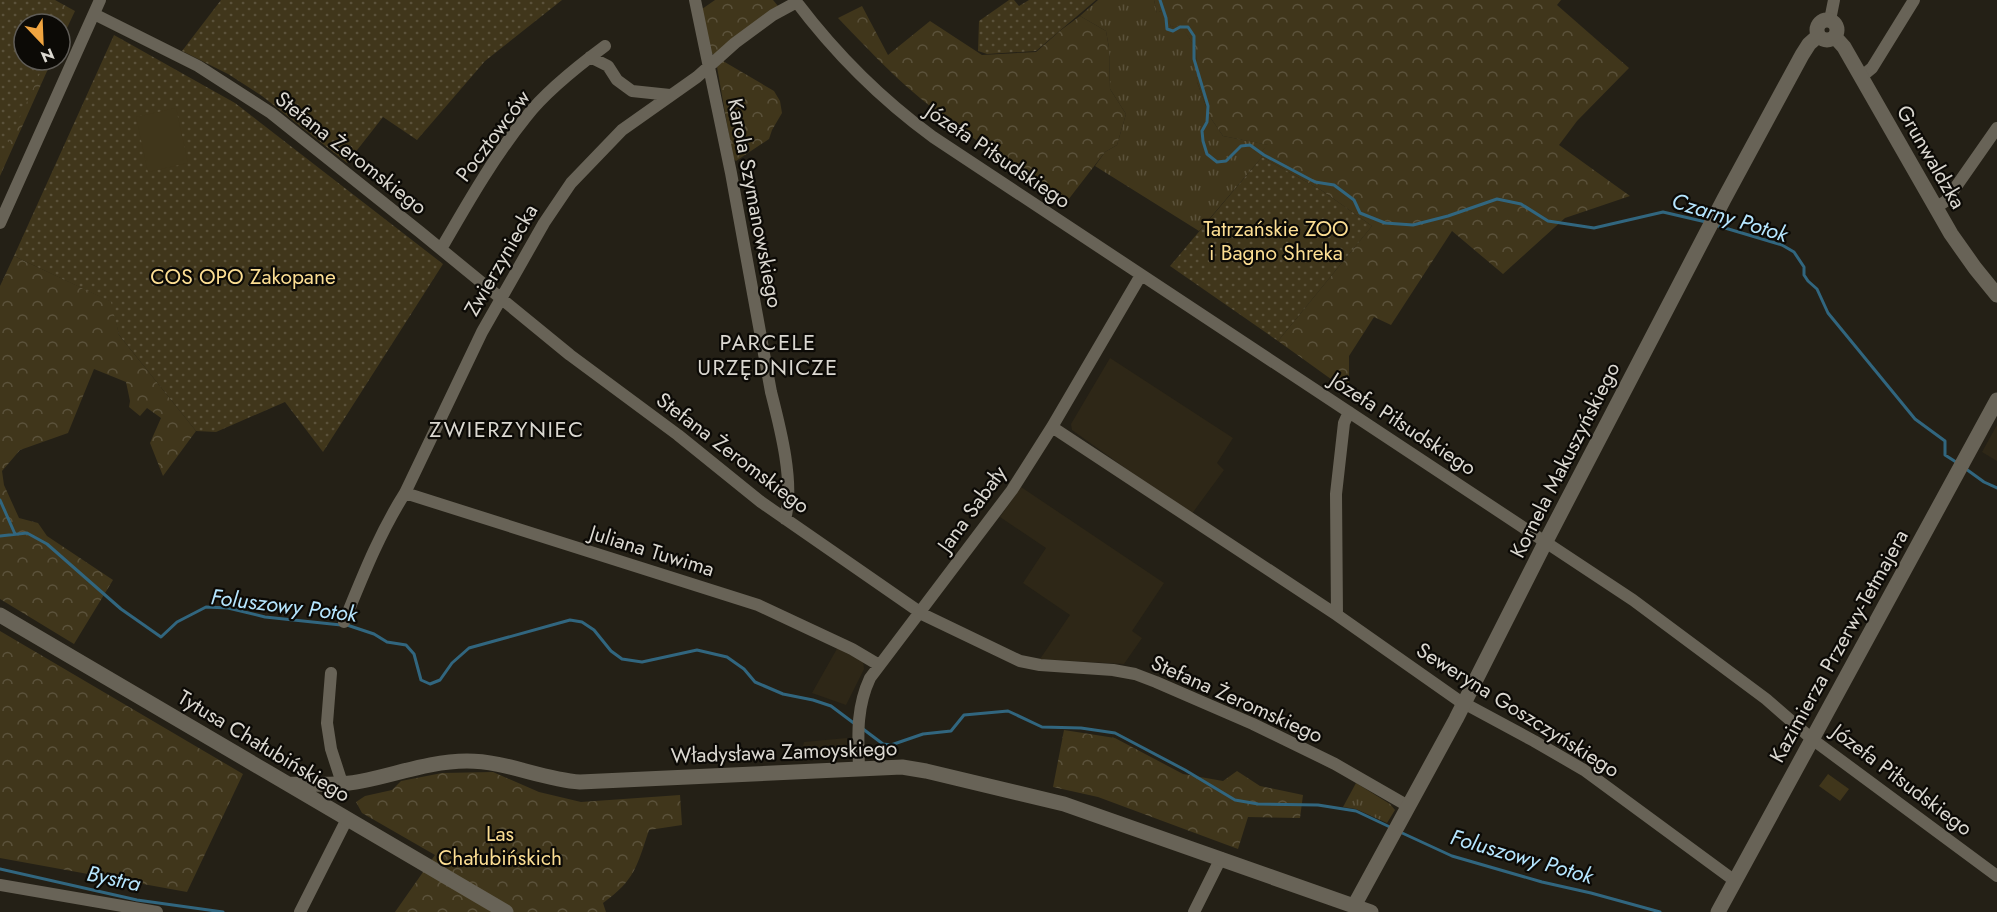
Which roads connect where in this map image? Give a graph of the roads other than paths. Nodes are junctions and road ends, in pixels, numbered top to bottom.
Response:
1 (100, 0) edge
2 (695, 0) edge
3 (1834, 0) edge
4 (1914, 0) edge
5 (796, 1) edge
6 (94, 14) junction
7 (1830, 20) junction
8 (1818, 36) junction
9 (1835, 37) junction
10 (605, 46) dead end
11 (590, 57) junction
12 (709, 67) junction
13 (1861, 76) junction
14 (670, 95) junction
15 (1997, 128) edge
16 (1935, 208) junction
17 (0, 223) edge
18 (441, 249) junction
19 (1141, 275) junction
20 (1997, 295) edge
21 (501, 299) junction
22 (1997, 400) edge
23 (1349, 412) junction
24 (1052, 427) junction
25 (405, 493) junction
26 (785, 519) junction
27 (1546, 541) junction
28 (920, 612) junction
29 (0, 615) edge
30 (1337, 615) junction
31 (344, 622) dead end
32 (879, 664) junction
33 (331, 673) dead end
34 (1465, 703) junction
35 (1812, 739) junction
36 (859, 768) junction
37 (360, 782) junction
38 (342, 783) junction
39 (288, 784) junction
40 (1408, 806) junction
41 (328, 809) junction
42 (346, 819) junction
43 (1221, 858) junction
44 (1997, 876) edge
45 (1735, 881) junction
46 (0, 885) edge
47 (1354, 906) junction
48 (157, 912) edge
49 (300, 912) edge
50 (506, 912) edge
51 (1194, 912) edge
52 (1371, 912) edge
53 (1718, 912) edge

1 - 6 street
2 - 12 street, Karola Szymanowskiego
3 - 7 street
4 - 13 street
5 - 12 street, Zwierzyniecka
5 - 19 street, Józefa Piłsudskiego
6 - 17 street
6 - 18 street, Stefana Żeromskiego
7 - 8 street
7 - 9 street
8 - 9 street
8 - 27 street, Kornela Makuszyńskiego
9 - 13 street, Grunwaldzka
10 - 11 street, Pocztowców
11 - 14 street
11 - 18 street, Pocztowców
12 - 14 street, Zwierzyniecka
12 - 26 street, Karola Szymanowskiego
13 - 16 street, Grunwaldzka
14 - 21 street, Zwierzyniecka
15 - 16 street
16 - 20 street, Grunwaldzka
18 - 21 street, Stefana Żeromskiego
19 - 23 street, Józefa Piłsudskiego
19 - 24 street, Jana Sabały
21 - 25 street, Zwierzyniecka
21 - 26 street, Stefana Żeromskiego
22 - 35 street, Kazimierza Przerwy-Tetmajera
23 - 27 street, Józefa Piłsudskiego
23 - 30 street
24 - 28 street, Jana Sabały
24 - 30 street, Seweryna Goszczyńskiego
25 - 31 street, Zwierzyniecka
25 - 32 street, Juliana Tuwima
26 - 28 street, Stefana Żeromskiego
27 - 34 street, Kornela Makuszyńskiego
27 - 35 street, Józefa Piłsudskiego
28 - 32 street, Jana Sabały
28 - 40 street, Stefana Żeromskiego
29 - 39 street, Tytusa Chałubińskiego
30 - 34 street, Seweryna Goszczyńskiego
32 - 36 street, Jana Sabały
33 - 38 street
34 - 40 street, Kornela Makuszyńskiego
34 - 45 street, Seweryna Goszczyńskiego
35 - 44 street, Józefa Piłsudskiego
35 - 45 street, Kazimierza Przerwy-Tetmajera
36 - 37 street, Władysława Zamoyskiego
36 - 43 street, Władysława Zamoyskiego
37 - 38 street, Władysława Zamoyskiego
37 - 41 street, Władysława Zamoyskiego
38 - 39 street, Władysława Zamoyskiego
39 - 41 street, Tytusa Chałubińskiego
40 - 47 street, Kornela Makuszyńskiego
41 - 42 street, Tytusa Chałubińskiego
42 - 49 street
42 - 50 street, Tytusa Chałubińskiego
43 - 47 street, Władysława Zamoyskiego
43 - 51 street
45 - 53 street, Kazimierza Przerwy-Tetmajera
46 - 48 street
47 - 52 street, Władysława Zamoyskiego

